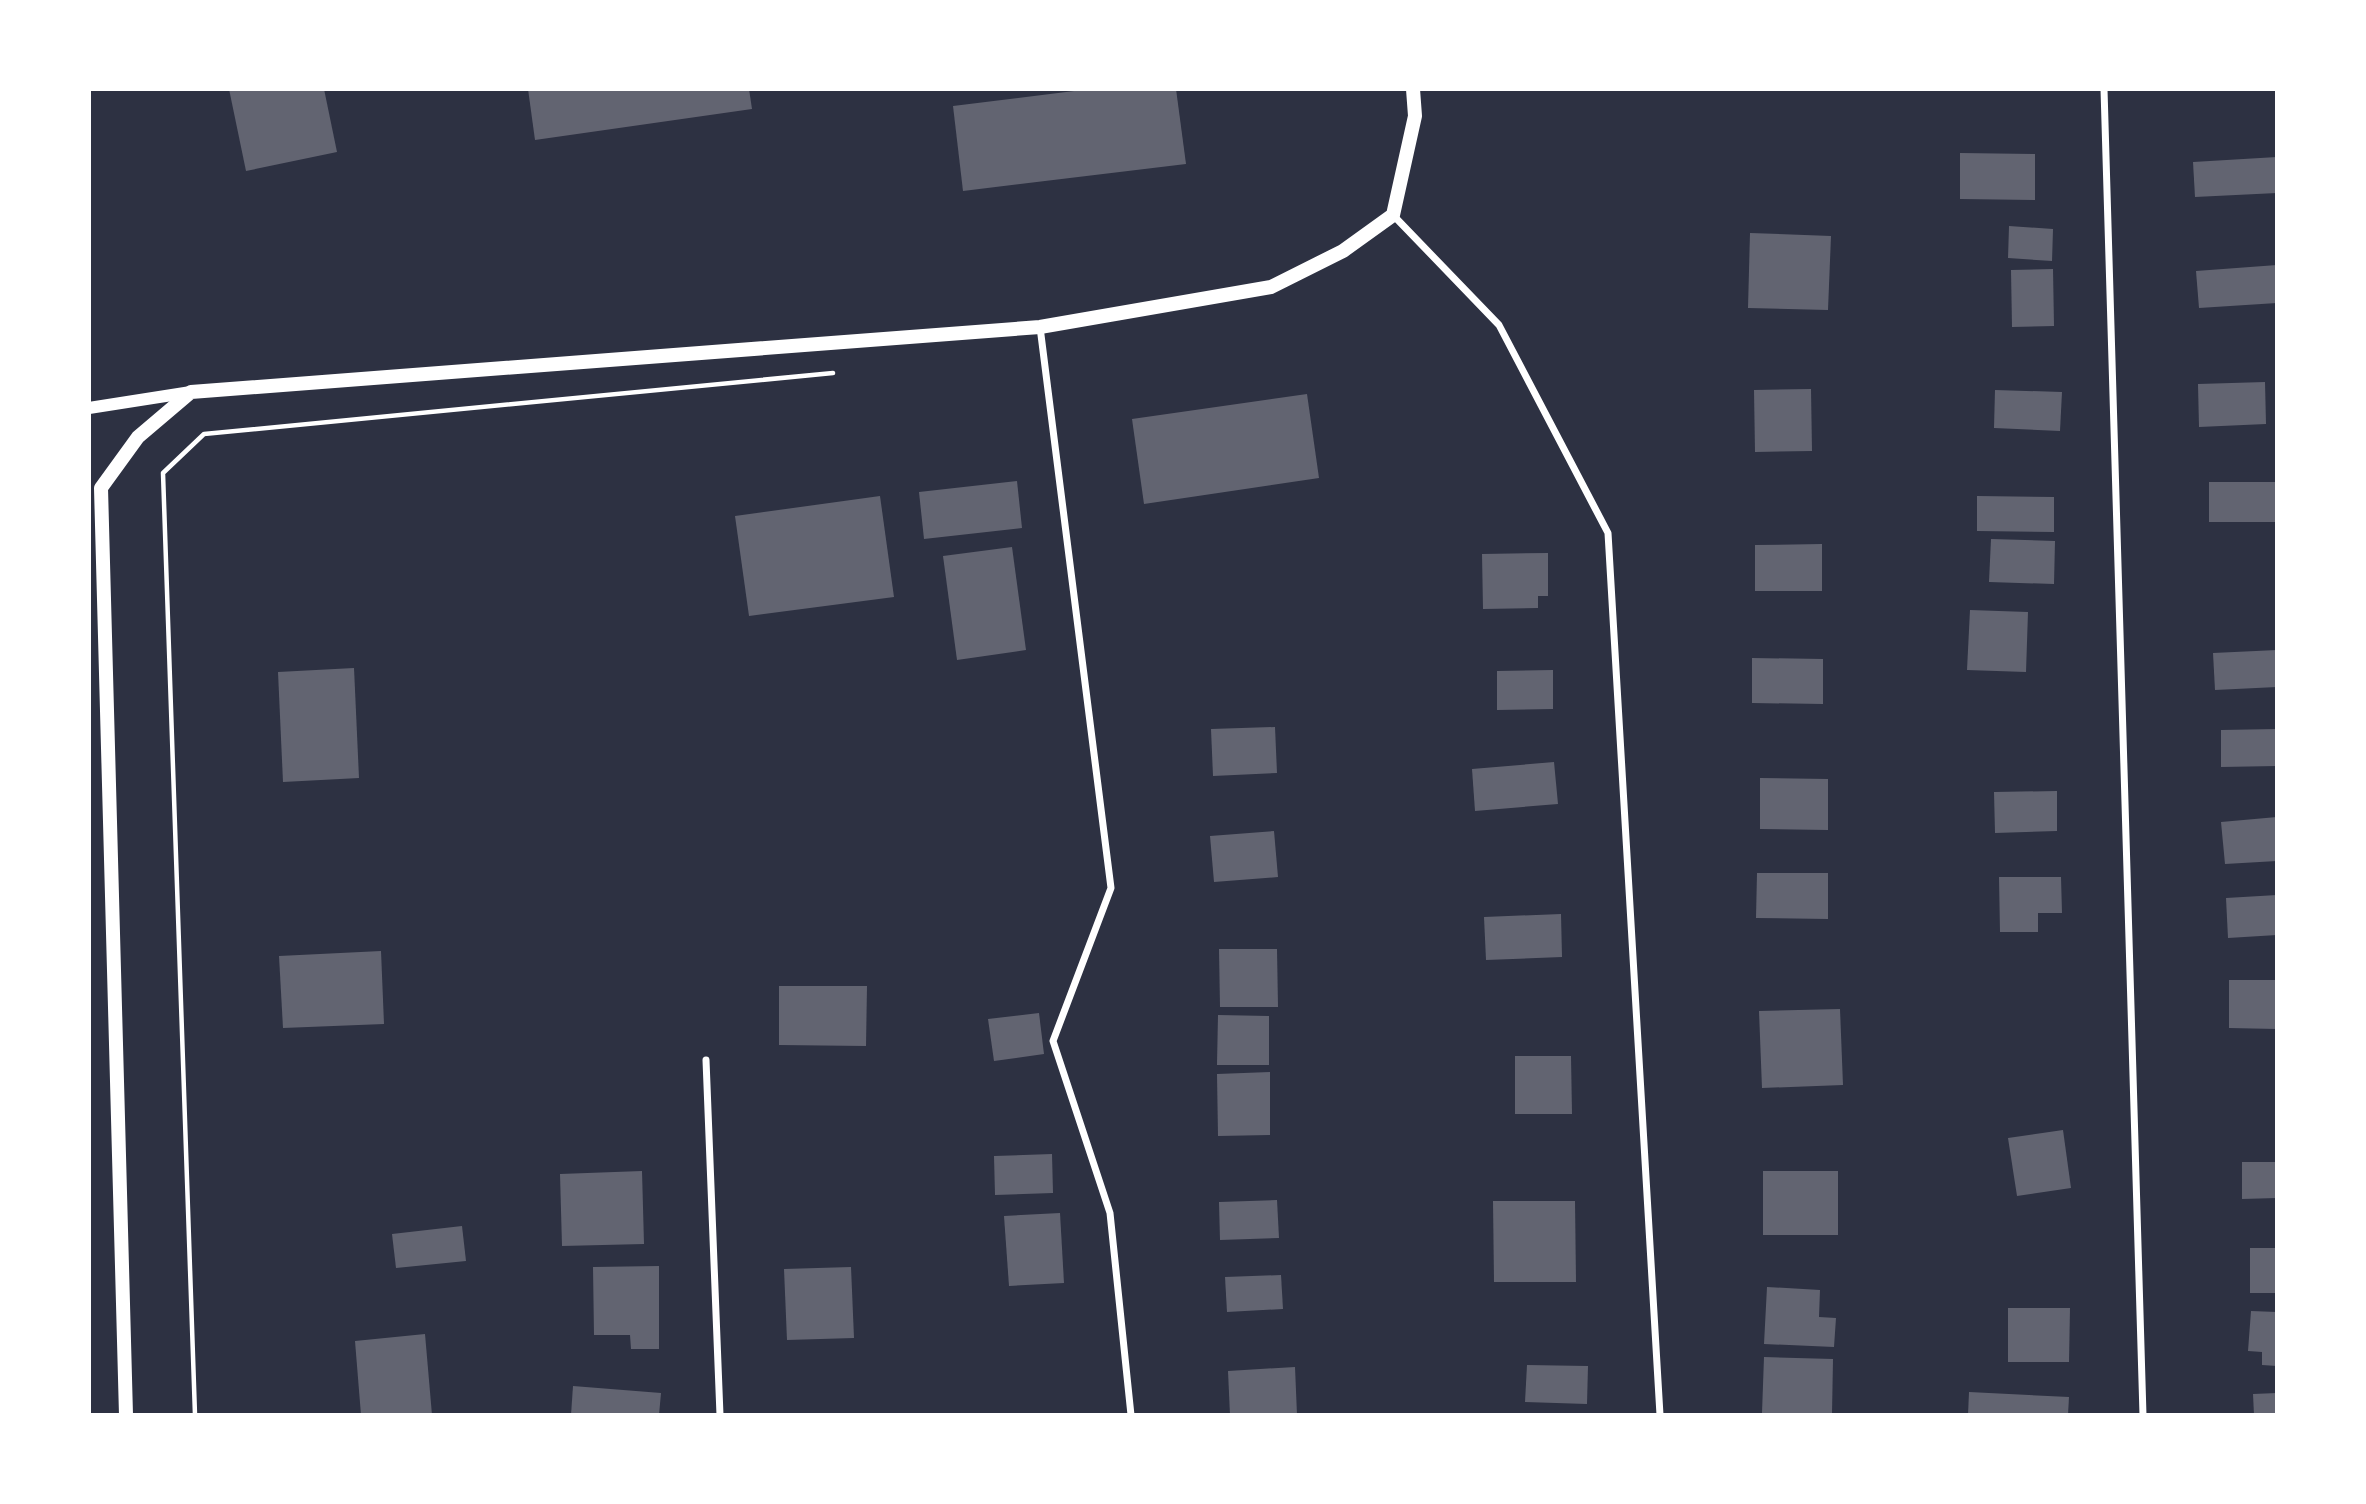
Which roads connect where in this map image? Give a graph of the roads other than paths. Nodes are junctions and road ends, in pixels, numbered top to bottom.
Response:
1 (1413, 89) edge
2 (2104, 89) edge
3 (1393, 215) junction
4 (1040, 327) junction
5 (191, 392) junction
6 (89, 408) edge
7 (706, 1059) dead end
8 (126, 1415) edge
9 (720, 1415) edge
10 (1131, 1415) edge
11 (1660, 1415) edge
12 (2143, 1415) edge

1 - 3 main road
2 - 12 street
3 - 4 main road
3 - 11 street
4 - 5 main road
4 - 10 street
5 - 6 street
5 - 8 main road
7 - 9 street

